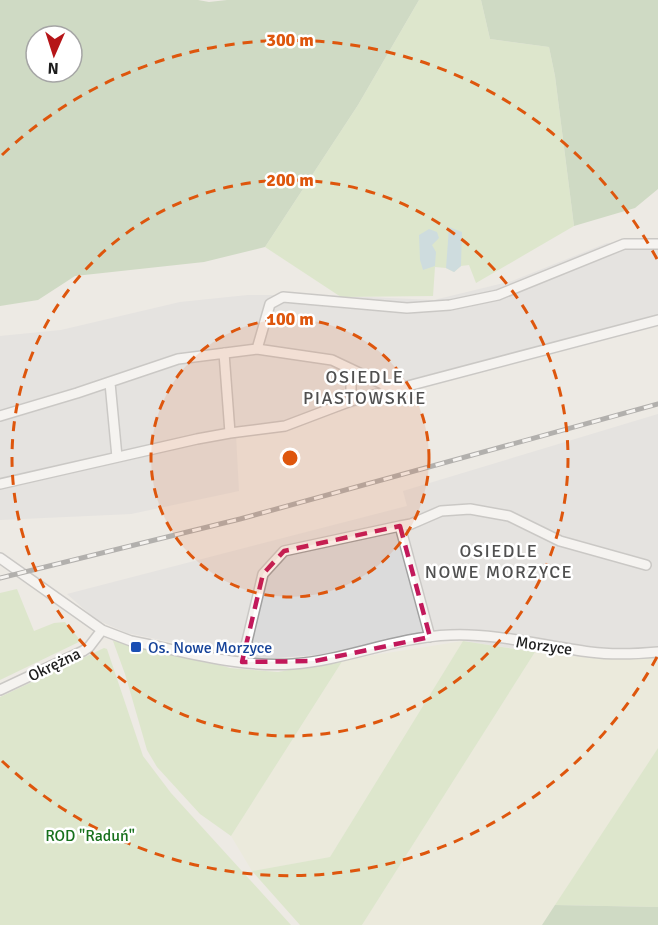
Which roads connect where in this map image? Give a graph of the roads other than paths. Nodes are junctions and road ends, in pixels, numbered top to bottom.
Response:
1 (658, 244) edge
2 (658, 320) edge
3 (257, 349) junction
4 (224, 353) junction
5 (351, 369) junction
6 (110, 382) junction
7 (393, 389) junction
8 (351, 401) junction
9 (0, 416) edge
10 (230, 433) junction
11 (117, 457) junction
12 (0, 484) edge
13 (400, 526) junction
14 (0, 558) edge
15 (646, 565) dead end
16 (102, 630) junction
17 (430, 637) junction
18 (658, 652) edge
19 (242, 662) junction
20 (0, 690) edge

1 - 3 street
2 - 7 street
3 - 4 street
3 - 5 street
4 - 6 street
4 - 10 street
5 - 7 street
5 - 8 street
6 - 9 street
6 - 11 street
7 - 8 street
8 - 10 street
10 - 11 street
11 - 12 street
13 - 15 street
13 - 17 street
13 - 19 street
14 - 16 street, Morzyce
16 - 19 street, Morzyce
16 - 20 street, Okrężna
17 - 18 street, Morzyce
17 - 19 street, Morzyce

